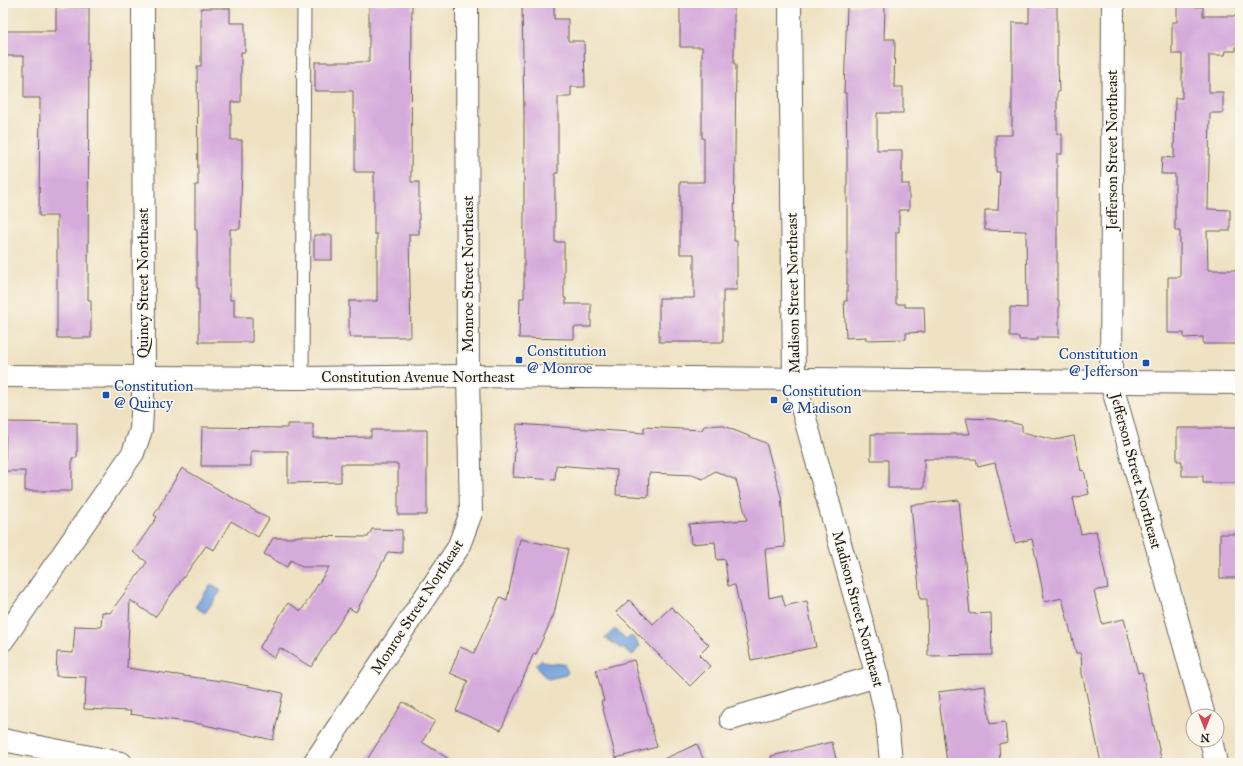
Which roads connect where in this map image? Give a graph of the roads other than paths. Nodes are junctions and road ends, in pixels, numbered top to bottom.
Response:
1 (143, 3) edge
2 (304, 3) edge
3 (467, 3) edge
4 (790, 3) edge
5 (1113, 3) edge
6 (3, 376) edge
7 (468, 376) junction
8 (144, 377) junction
9 (302, 378) junction
10 (794, 379) junction
11 (1112, 382) junction
12 (1240, 383) edge
13 (3, 640) edge
14 (877, 676) junction
15 (1202, 708) edge
16 (731, 719) dead end
17 (3, 740) edge
18 (1213, 748) edge
19 (122, 763) edge
20 (314, 763) edge
21 (891, 763) edge
22 (1216, 763) edge

1 - 8 street, Quincy Street Northeast
2 - 9 lane
3 - 7 street, Monroe Street Northeast
4 - 10 street, Madison Street Northeast
5 - 11 street, Jefferson Street Northeast
6 - 8 street, Constitution Avenue Northeast
7 - 9 street, Constitution Avenue Northeast
7 - 10 street, Constitution Avenue Northeast
7 - 20 street, Monroe Street Northeast
8 - 9 street, Constitution Avenue Northeast
8 - 13 street, Quincy Street Northeast
10 - 11 street, Constitution Avenue Northeast
10 - 14 street, Madison Street Northeast
11 - 12 street, Constitution Avenue Northeast
11 - 15 street, Jefferson Street Northeast
14 - 16 street
14 - 21 street, Madison Street Northeast
17 - 19 street
18 - 22 street

